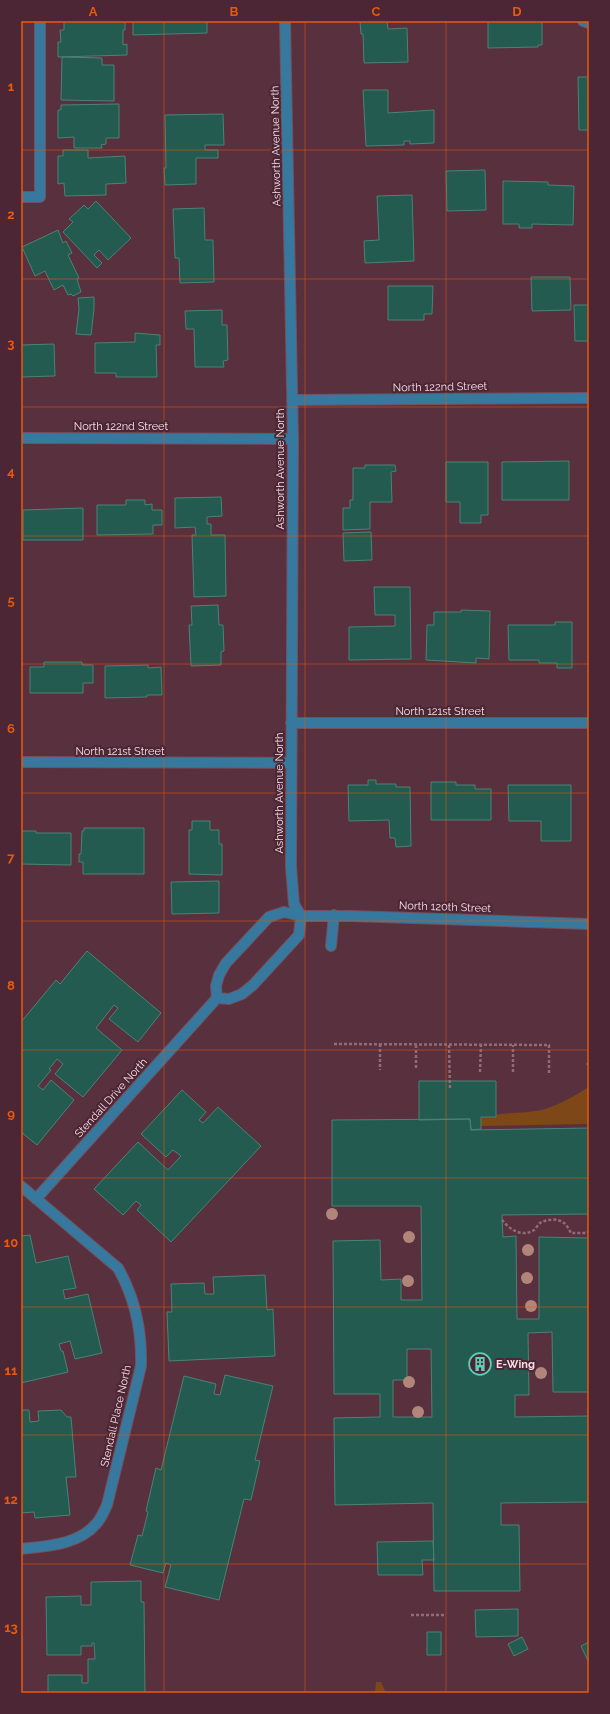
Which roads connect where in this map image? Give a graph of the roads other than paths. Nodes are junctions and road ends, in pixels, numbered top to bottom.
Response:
1 (40, 21) edge
2 (285, 21) edge
3 (583, 21) edge
4 (589, 23) edge
5 (21, 197) edge
6 (589, 398) edge
7 (292, 400) junction
8 (21, 438) edge
9 (293, 439) junction
10 (291, 723) junction
11 (589, 723) edge
12 (21, 762) edge
13 (291, 763) junction
14 (334, 915) junction
15 (301, 916) junction
16 (589, 924) edge
17 (331, 946) dead end
18 (217, 998) junction
19 (21, 1186) edge
20 (36, 1199) junction
21 (21, 1549) edge

1 - 5 street
2 - 7 street, Ashworth Avenue North
3 - 4 street
6 - 7 street, North 122nd Street
7 - 9 street, Ashworth Avenue North
8 - 9 street, North 122nd Street
9 - 10 street, Ashworth Avenue North
10 - 11 street, North 121st Street
10 - 13 street, Ashworth Avenue North
12 - 13 street, North 121st Street
13 - 15 street, Ashworth Avenue North
14 - 15 street, North 120th Street
14 - 16 street, North 120th Street
14 - 17 street
15 - 18 street
15 - 18 street
18 - 20 street, Stendall Drive North
19 - 20 street
20 - 21 street, Stendall Place North

